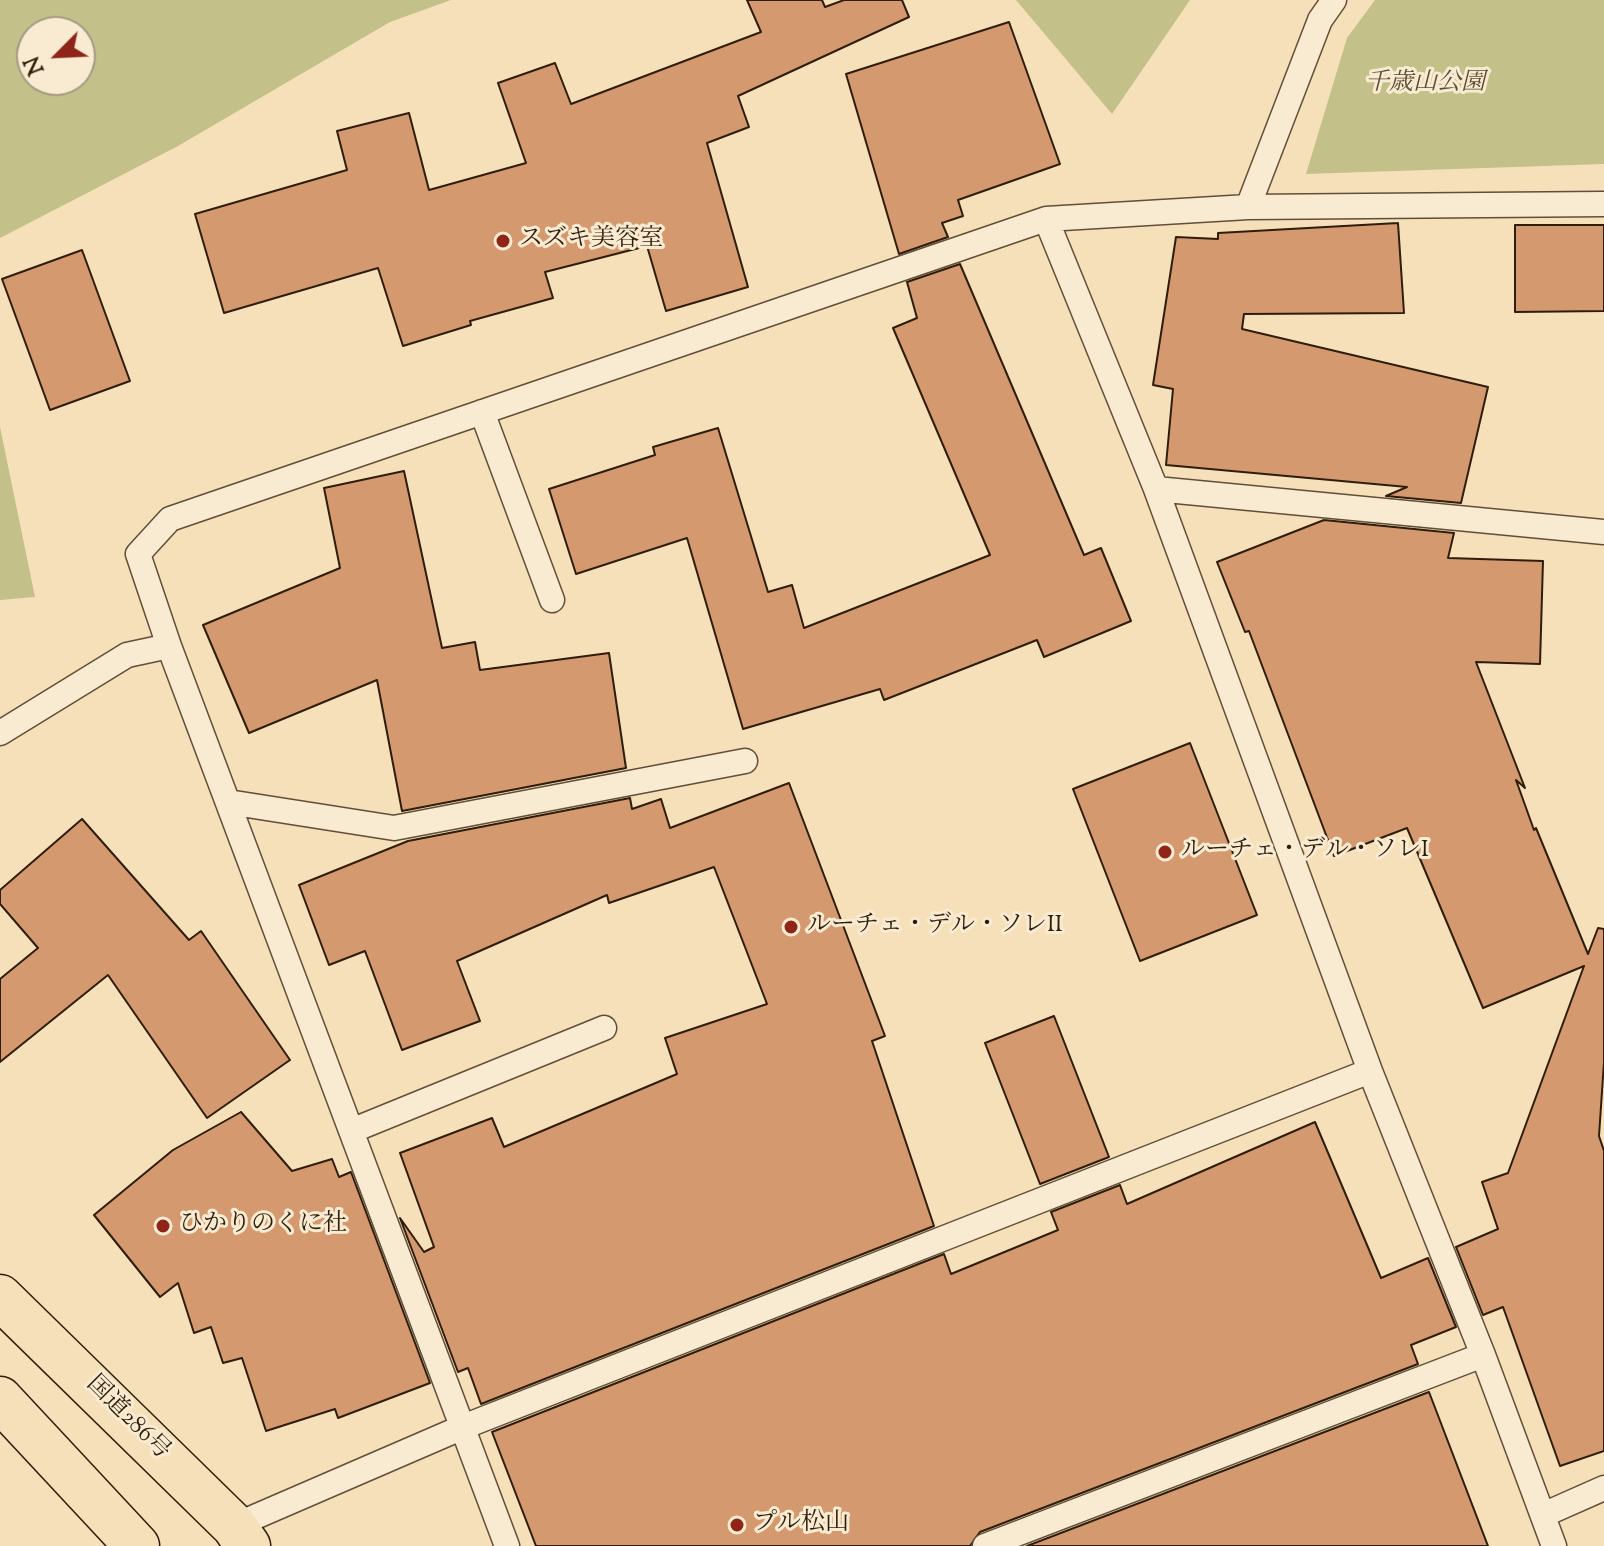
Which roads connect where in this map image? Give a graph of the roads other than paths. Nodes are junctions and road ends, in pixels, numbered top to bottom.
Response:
1 (1334, 0) edge
2 (1604, 204) edge
3 (1248, 207) junction
4 (1046, 219) junction
5 (482, 412) junction
6 (1156, 489) junction
7 (1604, 532) edge
8 (552, 600) dead end
9 (169, 646) junction
10 (0, 733) edge
11 (745, 761) dead end
12 (228, 802) junction
13 (604, 1028) dead end
14 (1370, 1071) junction
15 (351, 1131) junction
16 (0, 1297) edge
17 (1483, 1355) junction
18 (0, 1399) edge
19 (463, 1427) junction
20 (1604, 1488) edge
21 (1543, 1515) junction
22 (241, 1536) edge
23 (137, 1546) edge
24 (507, 1546) edge
25 (985, 1546) edge
26 (1554, 1546) edge

1 - 3 lane
2 - 3 lane
3 - 4 lane
4 - 5 lane
4 - 6 lane
5 - 8 lane
5 - 9 lane
6 - 7 lane
6 - 14 lane
9 - 10 lane
9 - 12 lane
11 - 12 lane
12 - 15 lane
13 - 15 lane
14 - 17 lane
14 - 19 lane
15 - 19 lane
16 - 22 highway, 国道286号
17 - 21 lane
17 - 25 lane
18 - 23 highway
19 - 22 lane
19 - 24 lane
20 - 21 lane
21 - 26 lane

